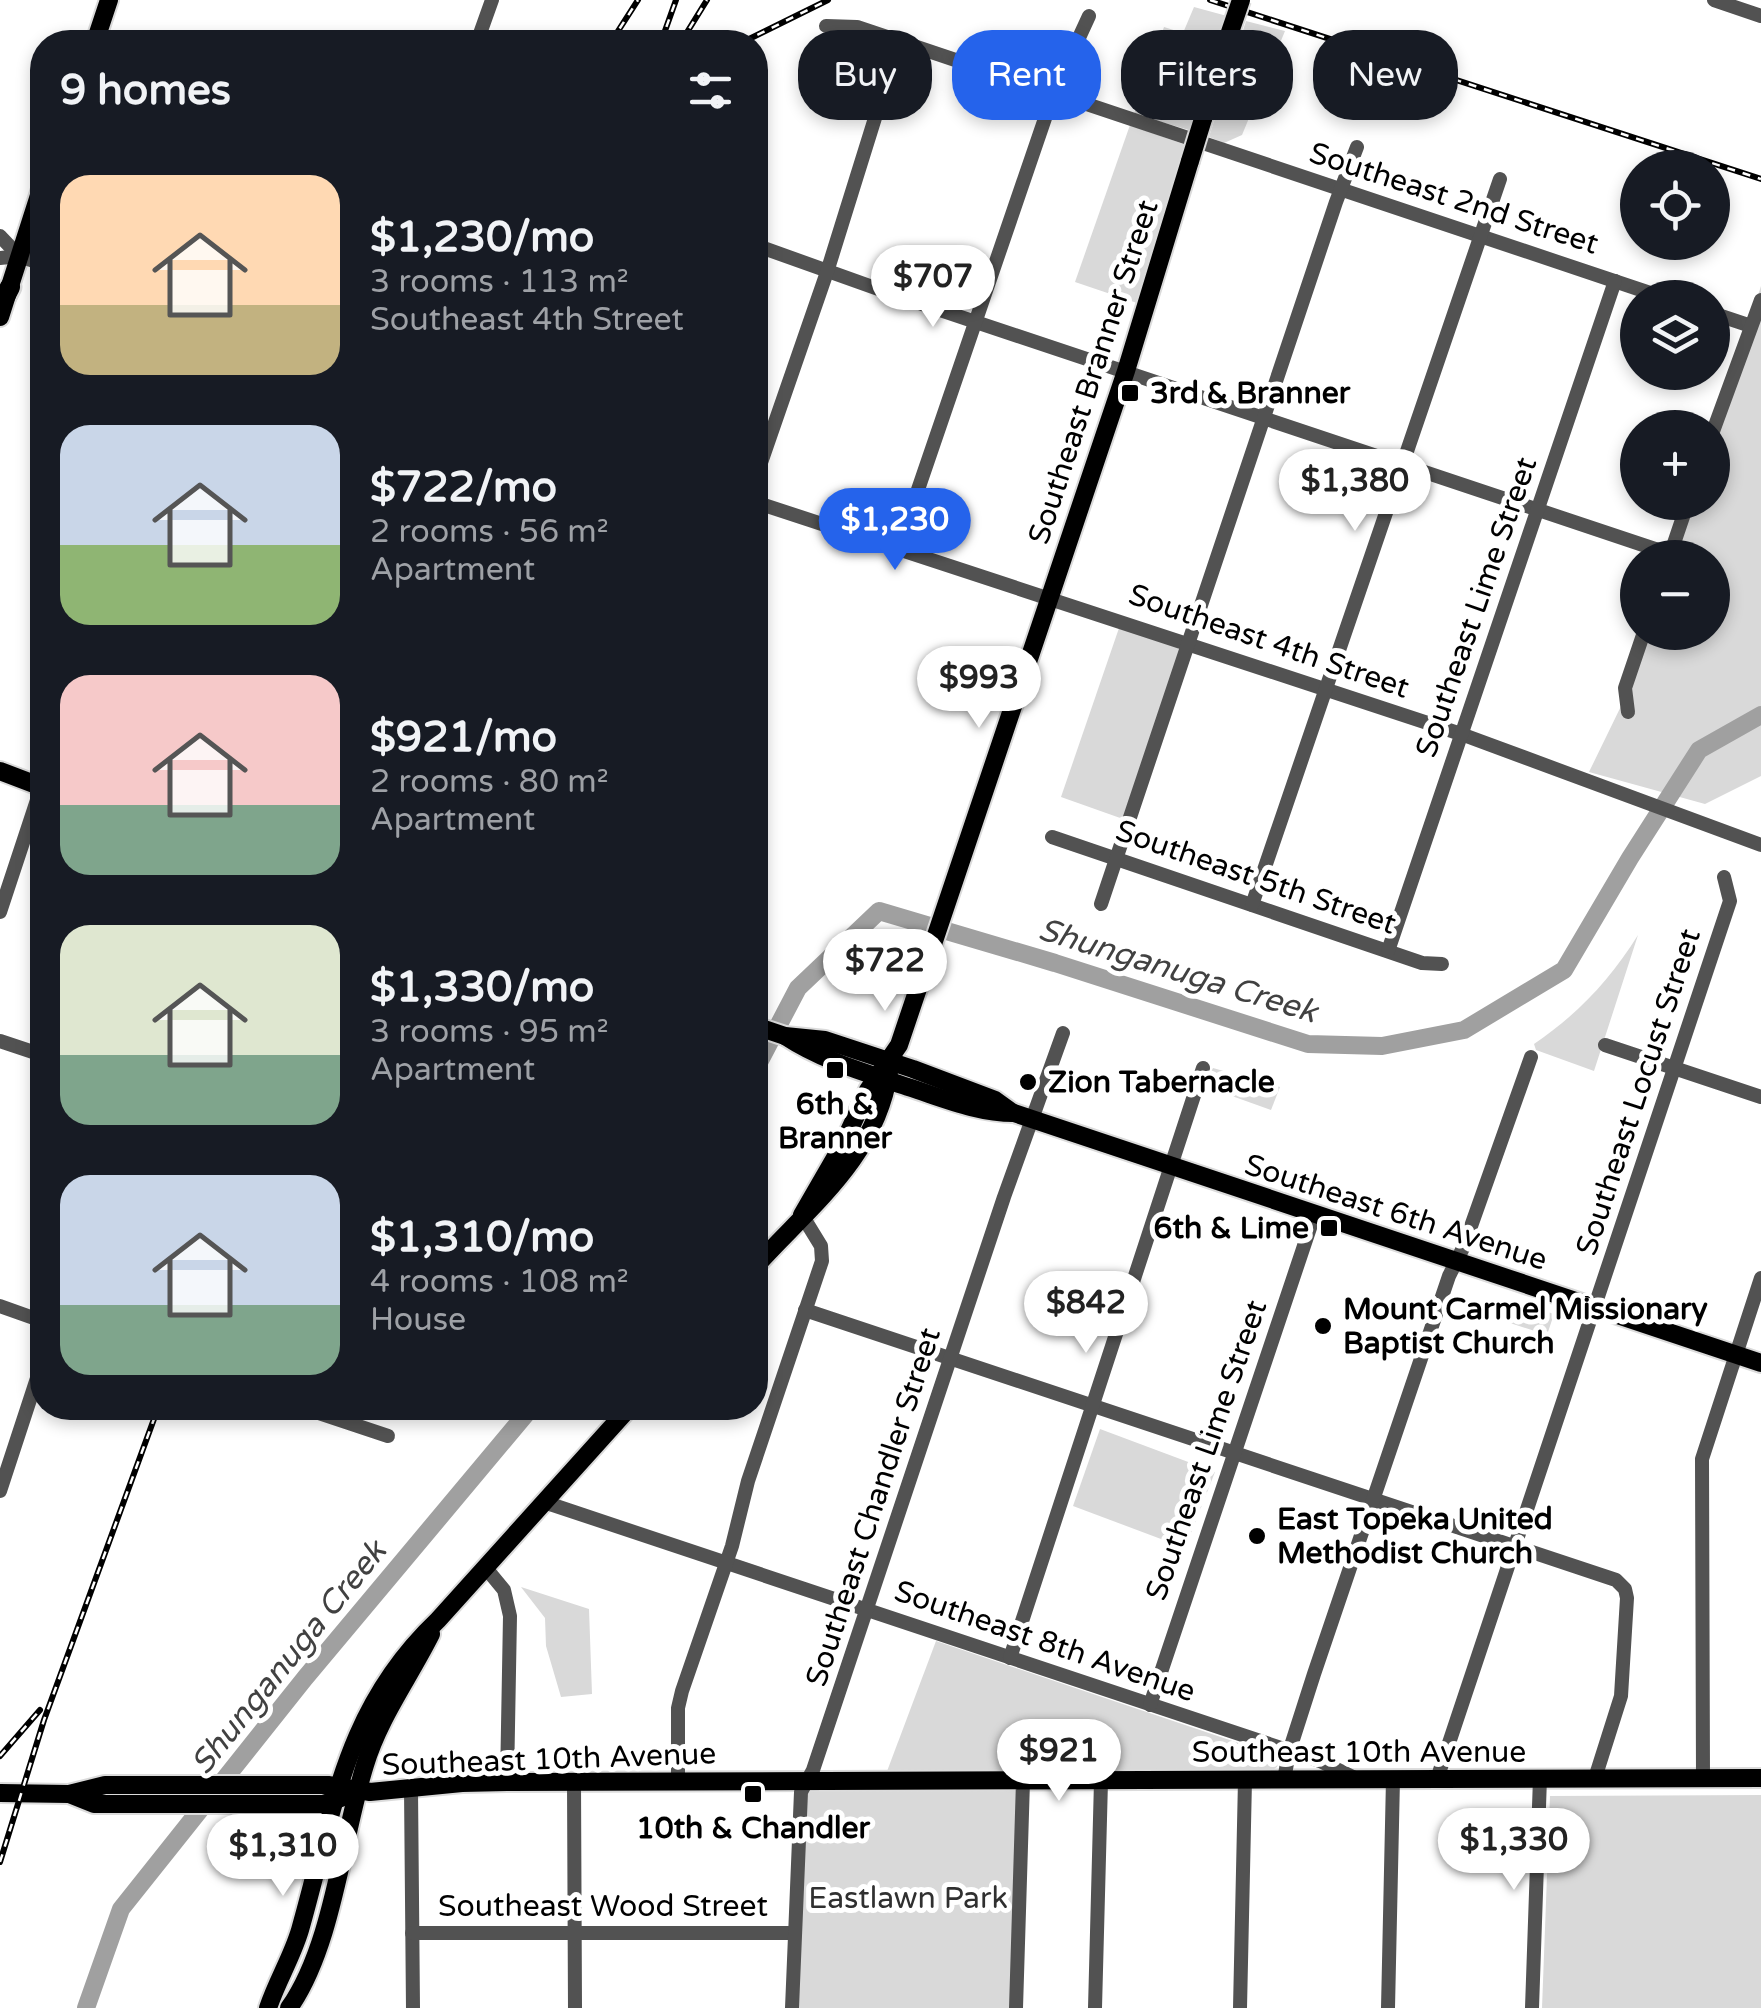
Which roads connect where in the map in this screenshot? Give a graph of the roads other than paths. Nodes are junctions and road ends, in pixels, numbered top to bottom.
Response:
1 (109, 0) edge
2 (492, 0) edge
3 (1241, 0) edge
4 (1714, 0) edge
5 (1089, 16) dead end
6 (1761, 16) edge
7 (826, 26) dead end
8 (99, 30) edge
9 (481, 30) edge
10 (866, 30) edge
11 (1083, 30) edge
12 (1101, 108) edge
13 (874, 120) edge
14 (1044, 120) edge
15 (1358, 148) dead end
16 (1500, 178) dead end
17 (1340, 189) junction
18 (30, 213) edge
19 (0, 236) edge
20 (1481, 236) junction
21 (768, 251) edge
22 (10, 257) edge
23 (827, 272) junction
24 (1615, 281) junction
25 (1620, 283) edge
26 (5, 296) edge
27 (1761, 300) edge
28 (0, 317) edge
29 (1730, 319) edge
30 (976, 321) junction
31 (1751, 326) junction
32 (1126, 370) junction
33 (1721, 410) edge
34 (1264, 418) junction
35 (768, 442) edge
36 (1403, 464) junction
37 (768, 506) edge
38 (1537, 509) junction
39 (1625, 540) edge
40 (898, 551) junction
41 (1049, 598) junction
42 (1188, 643) junction
43 (1638, 650) edge
44 (1325, 689) junction
45 (1628, 712) dead end
46 (1461, 734) junction
47 (0, 771) edge
48 (30, 782) edge
49 (30, 823) edge
50 (1052, 837) dead end
51 (1761, 845) edge
52 (1117, 859) junction
53 (1724, 877) dead end
54 (1102, 904) dead end
55 (1252, 905) junction
56 (0, 912) edge
57 (1388, 952) junction
58 (1442, 964) dead end
59 (768, 1030) edge
60 (1063, 1033) dead end
61 (0, 1040) edge
62 (1605, 1044) dead end
63 (30, 1051) edge
64 (1531, 1057) dead end
65 (1203, 1068) dead end
66 (1677, 1068) junction
67 (885, 1073) junction
68 (1761, 1097) edge
69 (1023, 1116) junction
70 (1171, 1166) junction
71 (1314, 1213) junction
72 (802, 1215) junction
73 (768, 1253) edge
74 (1456, 1261) junction
75 (1761, 1278) edge
76 (0, 1306) edge
77 (1595, 1307) junction
78 (804, 1310) junction
79 (30, 1316) edge
80 (1738, 1354) junction
81 (951, 1359) junction
82 (1761, 1363) edge
83 (30, 1399) edge
84 (1093, 1406) junction
85 (347, 1420) edge
86 (618, 1420) edge
87 (768, 1420) edge
88 (768, 1420) edge
89 (388, 1436) dead end
90 (1234, 1453) junction
91 (0, 1490) edge
92 (1375, 1500) junction
93 (544, 1502) junction
94 (1516, 1547) junction
95 (726, 1562) junction
96 (484, 1568) junction
97 (868, 1610) junction
98 (438, 1620) junction
99 (1010, 1658) junction
100 (1150, 1705) junction
101 (1289, 1752) junction
102 (1540, 1778) junction
103 (1595, 1778) junction
104 (1703, 1778) junction
105 (1761, 1778) edge
106 (1357, 1779) junction
107 (1393, 1779) junction
108 (1437, 1779) junction
109 (1023, 1780) junction
110 (1245, 1780) junction
111 (1284, 1780) junction
112 (807, 1781) junction
113 (1101, 1781) junction
114 (507, 1782) junction
115 (574, 1782) junction
116 (678, 1782) junction
117 (411, 1789) junction
118 (358, 1792) junction
119 (0, 1793) edge
120 (337, 1793) junction
121 (69, 1794) junction
122 (794, 1933) junction
123 (412, 1934) junction
124 (575, 1934) junction
125 (268, 2008) edge
126 (289, 2008) edge
127 (413, 2008) edge
128 (574, 2008) edge
129 (792, 2008) edge
130 (1016, 2008) edge
131 (1095, 2008) edge
132 (1240, 2008) edge
133 (1388, 2008) edge
134 (1532, 2008) edge

1 - 8 main road
2 - 9 street
3 - 32 main road, Southeast Branner Street, bridge
4 - 6 street
5 - 11 street
7 - 10 street, Southeast 2nd Street
12 - 17 street, Southeast 2nd Street
13 - 23 street
14 - 30 street
15 - 17 street
16 - 20 street
17 - 20 street, Southeast 2nd Street
17 - 34 street
18 - 22 main road
19 - 22 street
20 - 24 street, Southeast 2nd Street
20 - 36 street
21 - 23 street
22 - 26 main road
23 - 30 street
23 - 35 street
24 - 25 street, Southeast 2nd Street
24 - 38 street, Southeast Lime Street
26 - 28 main road
27 - 31 street
29 - 31 street
30 - 32 street
30 - 40 street
31 - 33 street
32 - 34 street
32 - 41 main road, Southeast Branner Street
34 - 36 street
34 - 42 street
36 - 38 street
36 - 44 street
37 - 40 street, Southeast 4th Street
38 - 39 street
38 - 46 street, Southeast Lime Street
40 - 41 street, Southeast 4th Street
41 - 42 street, Southeast 4th Street
41 - 67 main road, Southeast Branner Street
42 - 44 street, Southeast 4th Street
42 - 52 street
43 - 45 street
44 - 46 street, Southeast 4th Street
44 - 55 street
46 - 51 street, Southeast 4th Street
46 - 57 street, Southeast Lime Street
47 - 48 main road
49 - 56 street
50 - 52 street, Southeast 5th Street
52 - 54 street
52 - 55 street, Southeast 5th Street
53 - 66 street, Southeast Locust Street
55 - 57 street, Southeast 5th Street
57 - 58 street, Southeast 5th Street
59 - 67 main road, Southeast 6th Avenue
60 - 69 street, Southeast Chandler Street
61 - 63 street
62 - 66 street
64 - 74 street
65 - 70 street
66 - 68 street
66 - 77 street, Southeast Locust Street
67 - 69 main road, Southeast 6th Avenue
67 - 72 main road, Southeast Branner Street
69 - 70 main road, Southeast 6th Avenue
69 - 81 street, Southeast Chandler Street
70 - 71 main road, Southeast 6th Avenue
70 - 84 street
71 - 74 main road, Southeast 6th Avenue
71 - 90 street, Southeast Lime Street
72 - 73 main road, Southeast Branner Street
72 - 78 street
74 - 77 main road, Southeast 6th Avenue
74 - 92 street
75 - 80 street
76 - 79 street
77 - 80 main road, Southeast 6th Avenue
77 - 94 street, Southeast Locust Street
78 - 81 street
78 - 87 street
80 - 82 main road, Southeast 6th Avenue
80 - 104 street
81 - 84 street
81 - 97 street, Southeast Chandler Street
83 - 91 street
84 - 90 street
84 - 99 street
85 - 89 street
86 - 93 main road
88 - 95 street
90 - 92 street
90 - 100 street, Southeast Lime Street
92 - 94 street
92 - 101 street
93 - 95 street, Southeast 8th Avenue
93 - 96 main road
94 - 103 street
94 - 108 street, Southeast Locust Street
95 - 97 street, Southeast 8th Avenue
95 - 116 street
96 - 98 main road
96 - 114 street
97 - 99 street, Southeast 8th Avenue
97 - 112 street, Southeast Chandler Street
98 - 118 main road
98 - 120 main road
99 - 100 street, Southeast 8th Avenue
100 - 101 street, Southeast 8th Avenue
101 - 106 street, Southeast 8th Avenue
101 - 111 street
102 - 103 main road, Southeast 10th Avenue
102 - 108 main road, Southeast 10th Avenue
102 - 134 street
103 - 104 main road, Southeast 10th Avenue
104 - 105 main road, Southeast 10th Avenue
106 - 107 main road, Southeast 10th Avenue
106 - 111 main road, Southeast 10th Avenue
107 - 108 main road, Southeast 10th Avenue
107 - 133 street
109 - 112 main road, Southeast 10th Avenue
109 - 113 main road, Southeast 10th Avenue
109 - 130 street
110 - 111 main road, Southeast 10th Avenue
110 - 113 main road, Southeast 10th Avenue
110 - 132 street
112 - 116 main road, Southeast 10th Avenue
112 - 122 street, Southeast Chandler Street
113 - 131 street
114 - 115 main road, Southeast 10th Avenue
114 - 117 main road, Southeast 10th Avenue
115 - 116 main road, Southeast 10th Avenue
115 - 124 street
117 - 118 main road, Southeast 10th Avenue
117 - 123 street
118 - 120 main road, Southeast 10th Avenue
118 - 126 main road
119 - 121 main road, Southeast 10th Avenue
120 - 121 main road, Southeast 10th Avenue
120 - 121 main road, Southeast 10th Avenue
120 - 125 main road
122 - 124 street, Southeast Wood Street
122 - 129 street, Southeast Chandler Street
123 - 124 street, Southeast Wood Street
123 - 127 street
124 - 128 street

